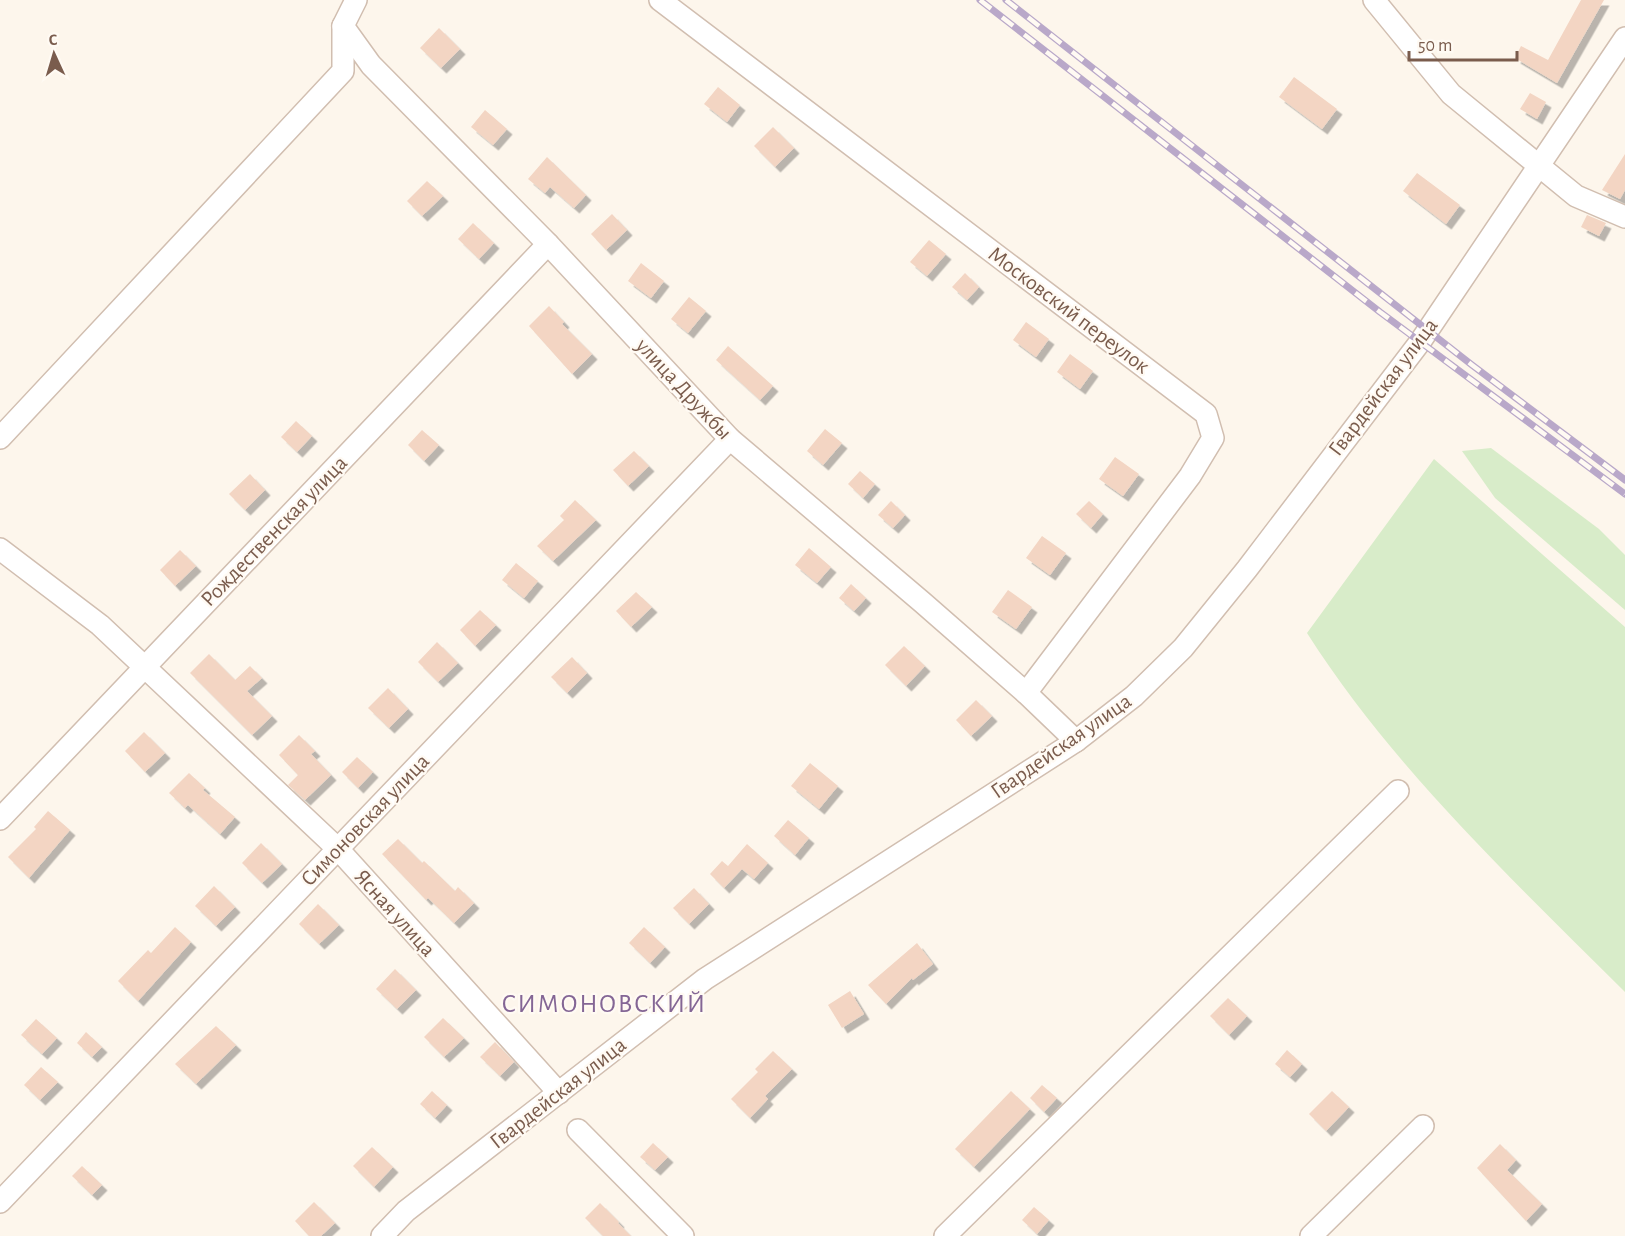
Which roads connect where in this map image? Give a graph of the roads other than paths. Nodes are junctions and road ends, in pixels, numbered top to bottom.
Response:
1 (355, 0) edge
2 (660, 0) edge
3 (1374, 0) edge
4 (343, 26) junction
5 (1625, 39) edge
6 (1540, 165) junction
7 (1625, 217) edge
8 (548, 244) junction
9 (0, 438) edge
10 (730, 439) junction
11 (0, 549) edge
12 (146, 666) junction
13 (1026, 693) junction
14 (1076, 741) junction
15 (1398, 790) dead end
16 (0, 819) edge
17 (338, 849) junction
18 (558, 1093) junction
19 (1423, 1126) dead end
20 (578, 1130) dead end
21 (0, 1202) edge
22 (382, 1236) edge
23 (683, 1236) edge
24 (945, 1236) edge
25 (1311, 1236) edge

1 - 4 street
2 - 13 street, Московский переулок
3 - 6 street
4 - 8 street, улица Дружбы
4 - 9 street
5 - 6 street, Гвардейская улица
6 - 7 street
6 - 14 street, Гвардейская улица
8 - 10 street, улица Дружбы
8 - 12 street, Рождественская улица
10 - 13 street, улица Дружбы
10 - 17 street, Симоновская улица
11 - 12 street, Ясная улица
12 - 16 street, Рождественская улица
12 - 17 street, Ясная улица
13 - 14 street, улица Дружбы
14 - 18 street, Гвардейская улица
15 - 24 street
17 - 18 street, Ясная улица
17 - 21 street, Симоновская улица
18 - 22 street, Гвардейская улица
19 - 25 street
20 - 23 street

